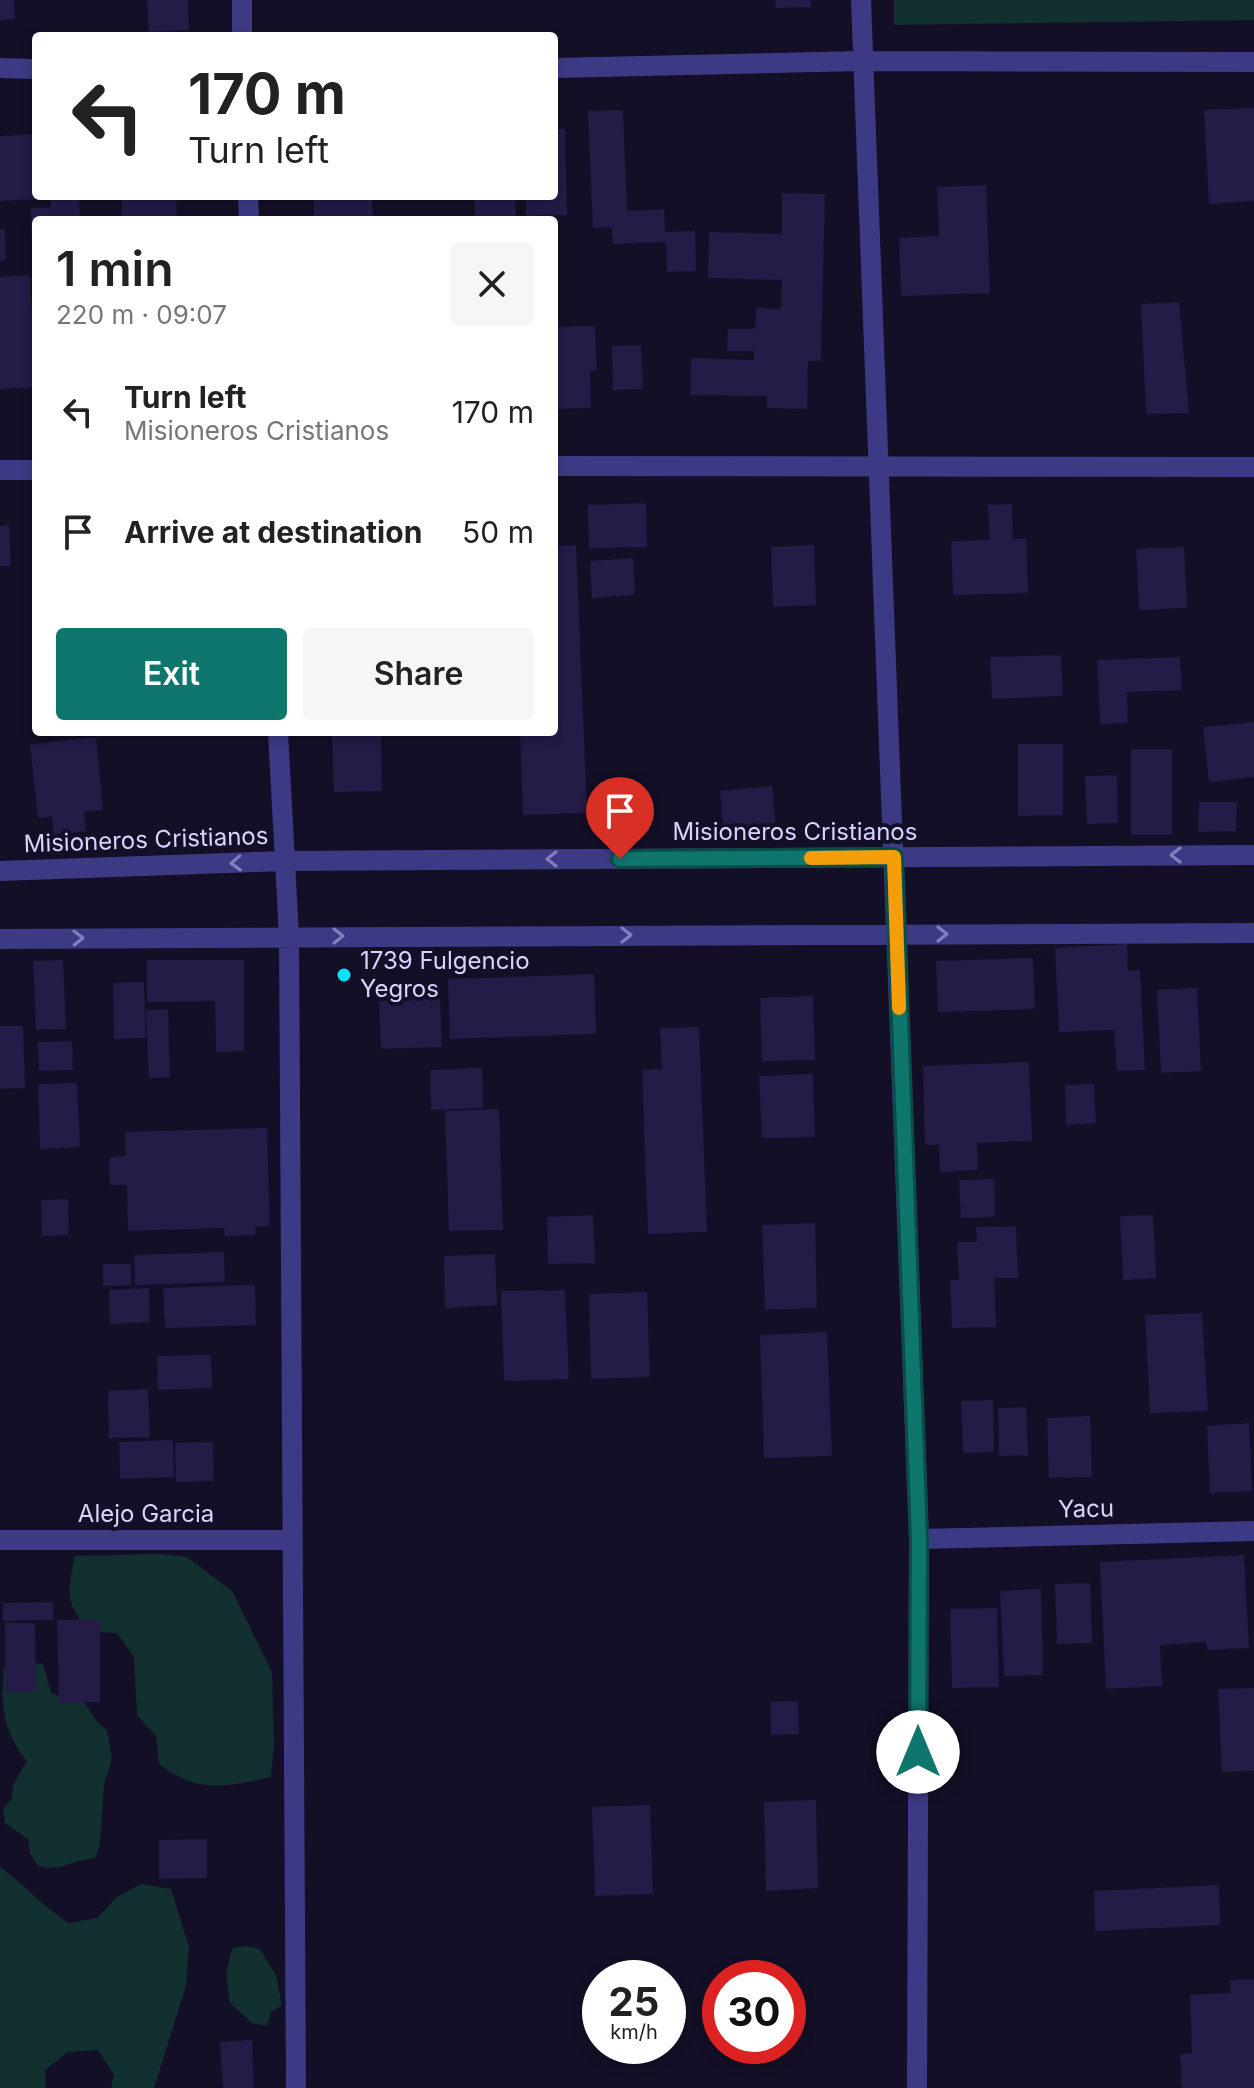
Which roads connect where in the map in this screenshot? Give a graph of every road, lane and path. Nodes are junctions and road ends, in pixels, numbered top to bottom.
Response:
1 (242, 0) edge
2 (861, 0) edge
3 (242, 32) edge
4 (862, 61) junction
5 (1254, 62) edge
6 (0, 68) edge
7 (558, 68) edge
8 (32, 69) edge
9 (558, 466) edge
10 (877, 466) junction
11 (1254, 467) edge
12 (0, 470) edge
13 (32, 470) edge
14 (278, 736) edge
15 (1254, 855) edge
16 (894, 857) junction
17 (285, 861) junction
18 (0, 871) edge
19 (1254, 933) edge
20 (896, 935) junction
21 (289, 936) junction
22 (0, 939) edge
23 (1254, 1531) edge
24 (919, 1539) junction
25 (0, 1540) edge
26 (293, 1540) junction
27 (296, 2088) edge
28 (917, 2088) edge

1 - 3 street
2 - 4 street
4 - 5 street
4 - 7 street
4 - 10 street
6 - 8 street
9 - 10 street
10 - 11 street
10 - 16 street
12 - 13 street
14 - 17 street
15 -> 16 street, Misioneros Cristianos
16 -> 17 street, Misioneros Cristianos
16 - 20 street
17 -> 18 street, Misioneros Cristianos
17 - 21 street
20 -> 19 street
21 -> 20 street
20 - 24 street
22 -> 21 street
21 - 26 street
23 - 24 street, Yacu
24 - 28 street
25 - 26 street, Alejo Garcia
26 - 27 street

